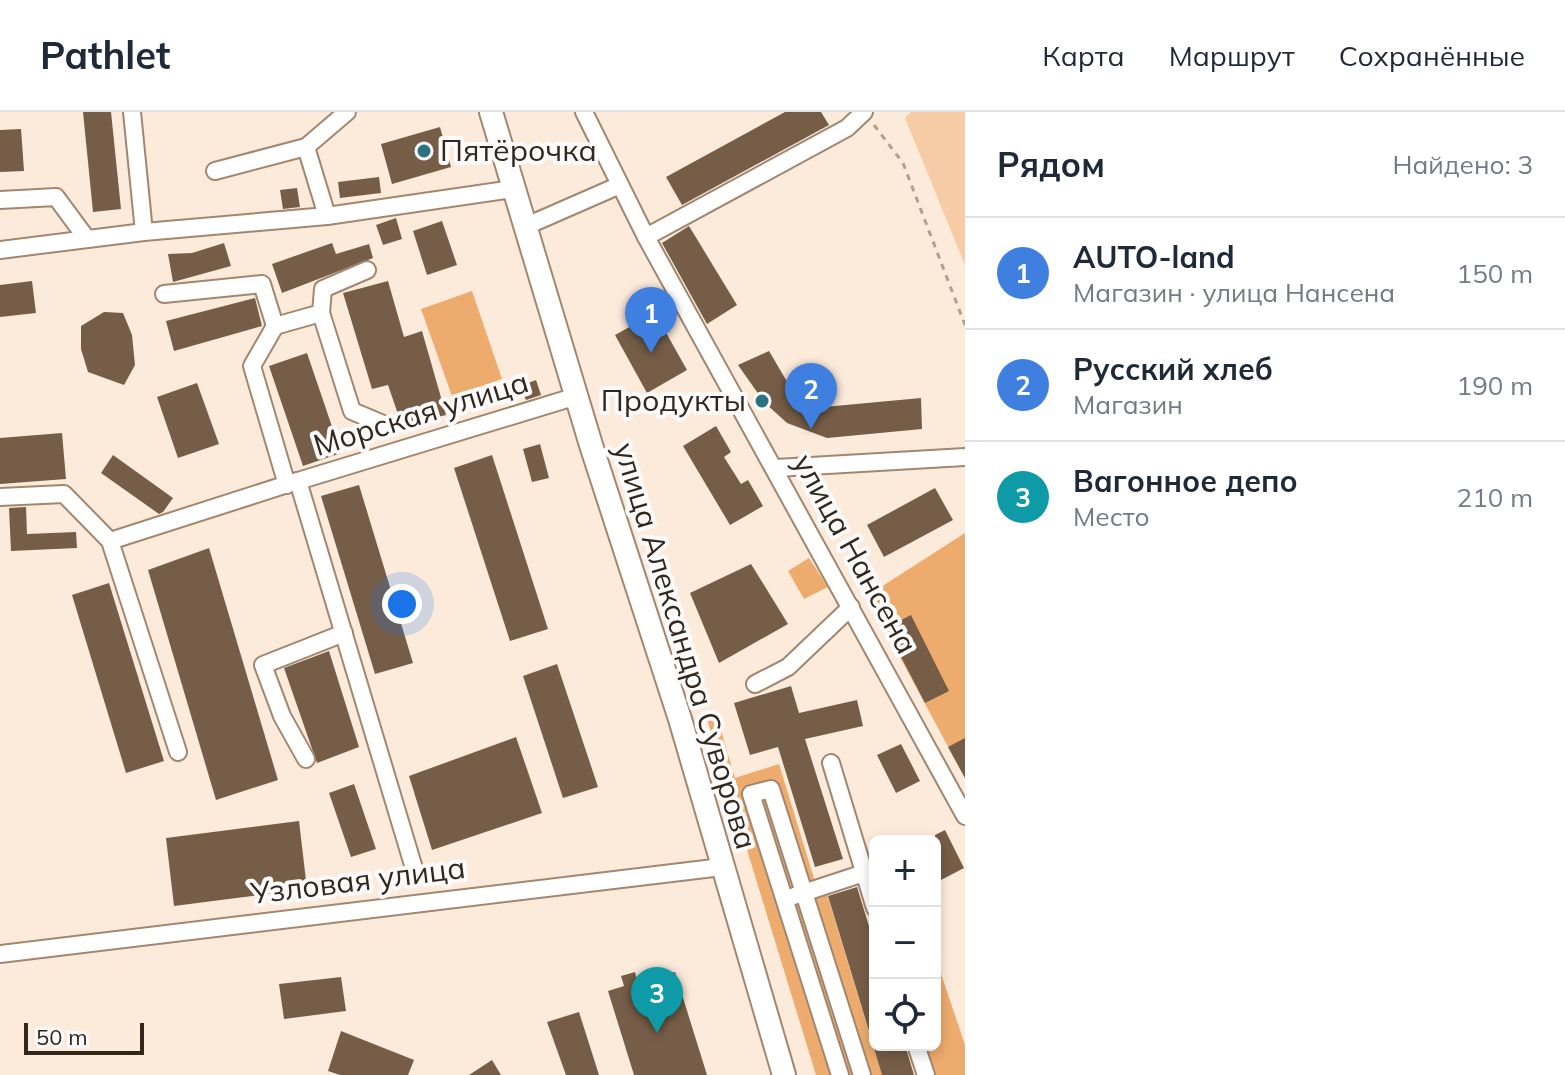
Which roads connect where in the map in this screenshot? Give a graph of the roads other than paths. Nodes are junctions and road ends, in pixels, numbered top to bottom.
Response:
1 (132, 112) edge
2 (347, 112) edge
3 (491, 112) edge
4 (584, 112) edge
5 (864, 112) edge
6 (306, 147) junction
7 (215, 171) dead end
8 (620, 185) junction
9 (512, 189) junction
10 (0, 200) edge
11 (327, 216) junction
12 (524, 227) junction
13 (144, 232) junction
14 (646, 237) junction
15 (87, 239) junction
16 (0, 250) edge
17 (367, 270) dead end
18 (164, 294) dead end
19 (321, 313) junction
20 (275, 326) junction
21 (577, 396) junction
22 (383, 424) dead end
23 (965, 457) edge
24 (776, 468) junction
25 (293, 483) junction
26 (0, 497) edge
27 (110, 541) junction
28 (851, 607) junction
29 (344, 633) junction
30 (755, 684) dead end
31 (178, 752) dead end
32 (306, 759) dead end
33 (831, 763) dead end
34 (965, 816) edge
35 (413, 865) dead end
36 (722, 867) junction
37 (864, 873) junction
38 (804, 893) junction
39 (785, 899) junction
40 (875, 907) edge
41 (0, 954) edge
42 (918, 1051) edge
43 (784, 1075) edge
44 (840, 1075) edge
45 (862, 1075) edge
46 (926, 1075) edge

1 - 13 street
2 - 6 street
3 - 9 main road, улица Александра Суворова
4 - 8 street, улица Нансена
5 - 14 street
6 - 7 street
6 - 11 street
8 - 12 street
8 - 14 street, улица Нансена
9 - 11 street
9 - 12 main road, улица Александра Суворова
10 - 15 street
11 - 13 street
12 - 21 main road, улица Александра Суворова
13 - 15 street
14 - 24 street, улица Нансена
15 - 16 street
17 - 19 street
18 - 20 street
19 - 20 street
19 - 22 street
20 - 25 street
21 - 25 street, Морская улица
21 - 36 main road, улица Александра Суворова
23 - 24 street
24 - 28 street, улица Нансена
25 - 27 street
25 - 29 street, Морская улица
26 - 27 street
27 - 31 street
28 - 30 street
28 - 34 street, улица Нансена
29 - 32 street
29 - 35 street, Морская улица
33 - 37 street
36 - 41 street, Узловая улица
36 - 43 main road, улица Александра Суворова
37 - 38 street
37 - 40 street
38 - 39 street
38 - 39 street
38 - 45 street
39 - 44 street
42 - 46 street

